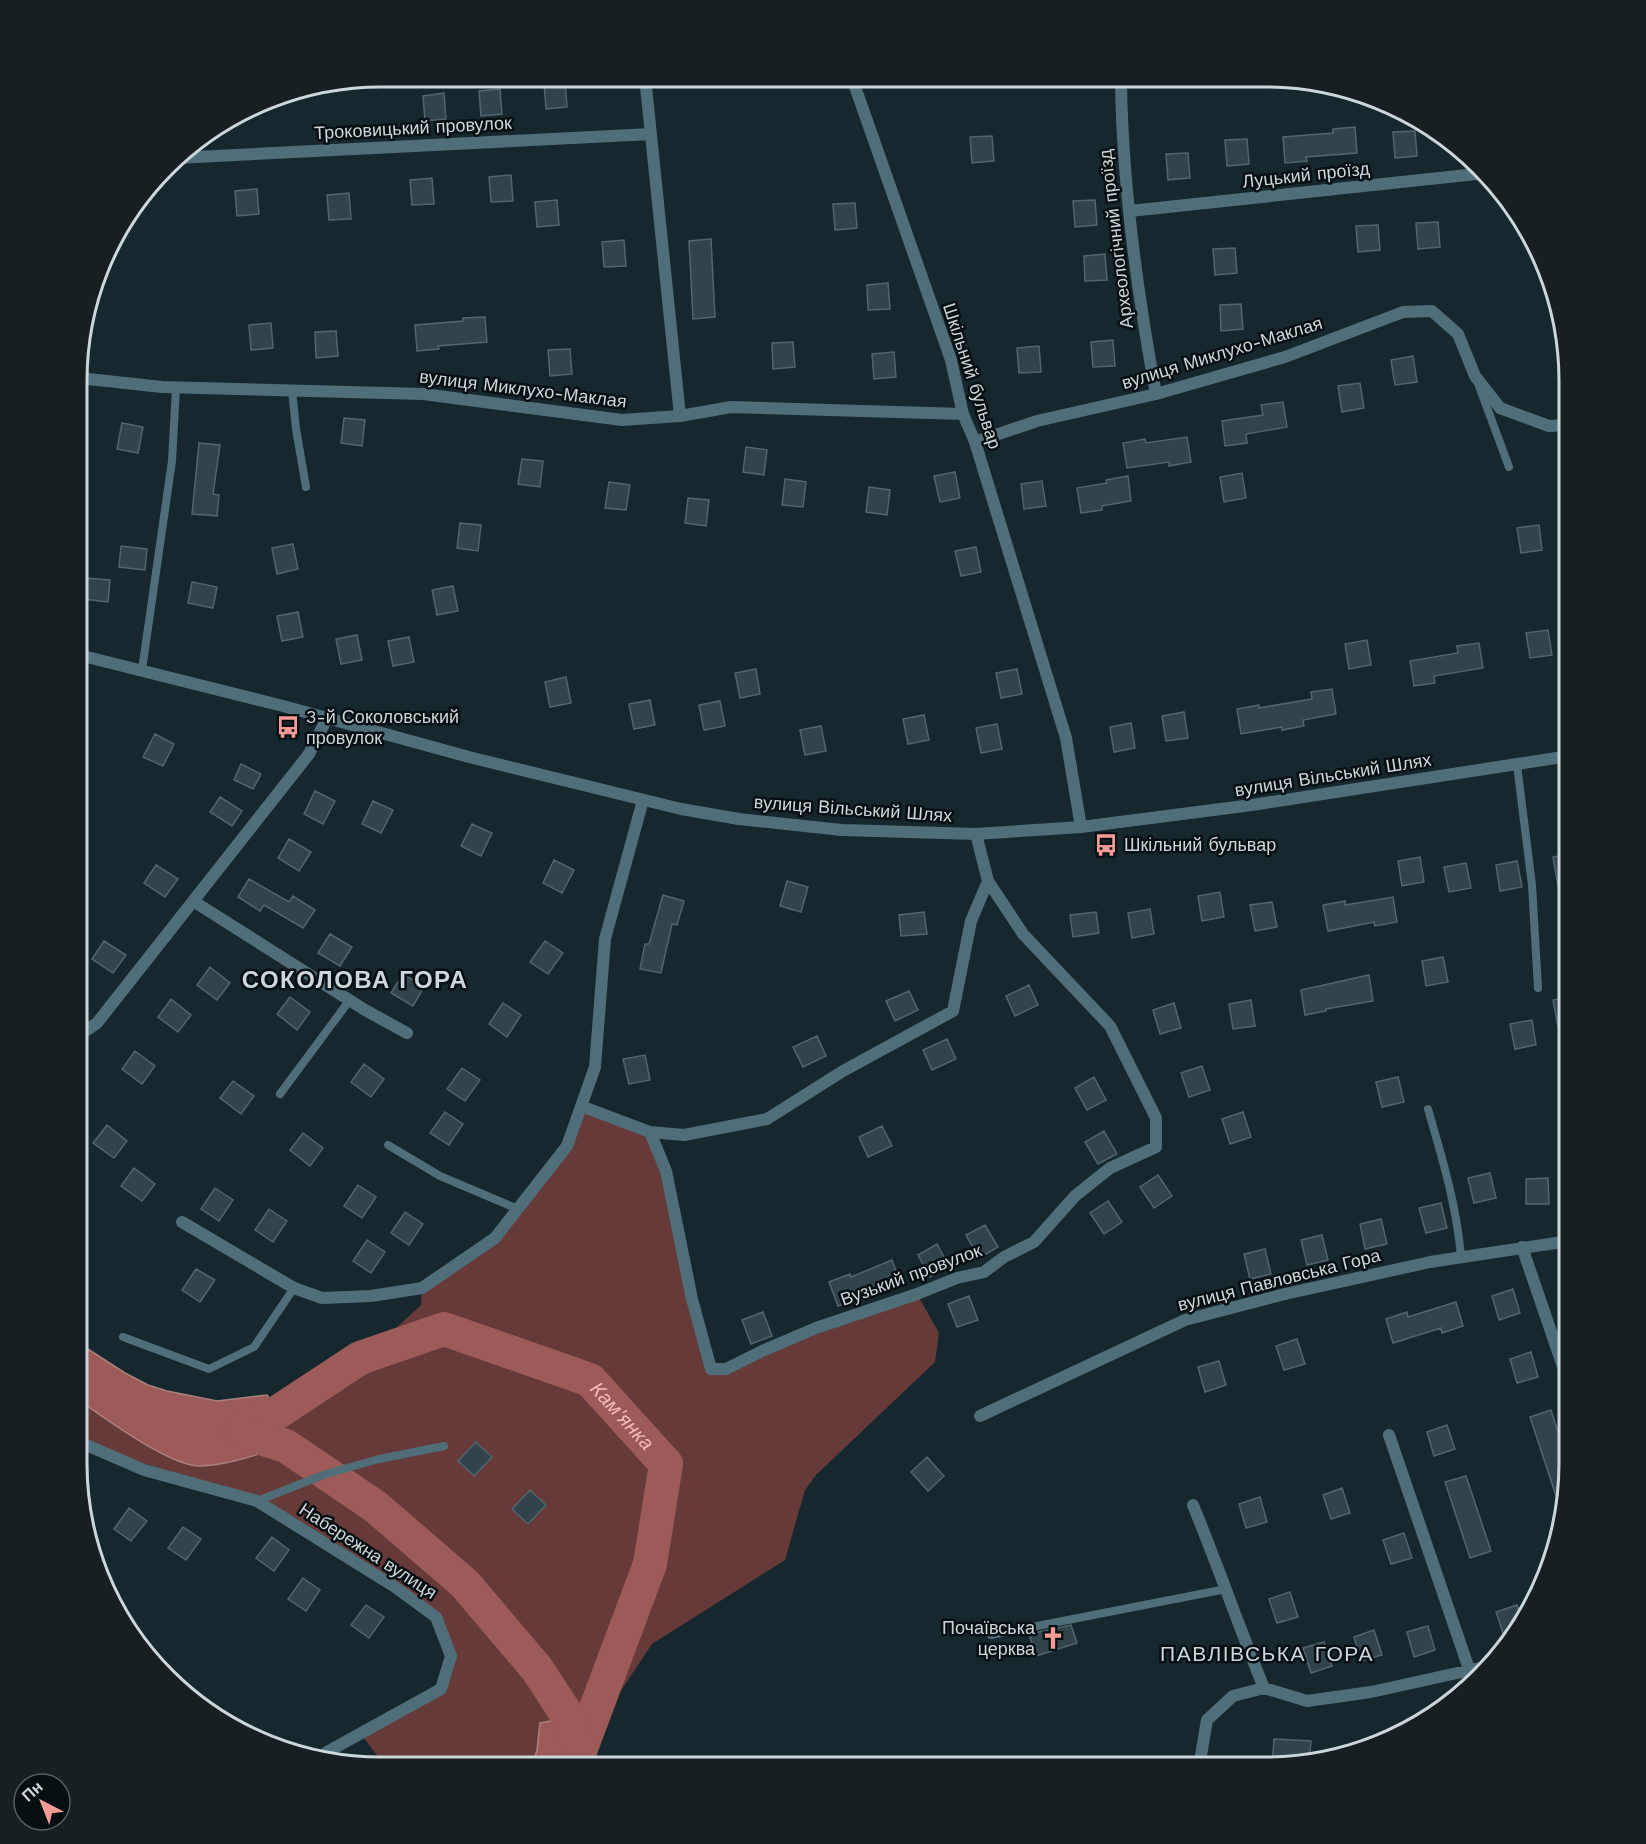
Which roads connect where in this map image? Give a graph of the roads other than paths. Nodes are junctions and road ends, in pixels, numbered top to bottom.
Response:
1 (646, 87) edge
2 (855, 87) edge
3 (1121, 87) edge
4 (651, 134) junction
5 (190, 157) edge
6 (1474, 174) edge
7 (1130, 212) junction
8 (1475, 376) junction
9 (87, 379) edge
10 (176, 388) junction
11 (292, 390) junction
12 (1156, 394) junction
13 (963, 414) junction
14 (680, 416) junction
15 (1559, 426) edge
16 (975, 442) junction
17 (1509, 466) dead end
18 (306, 487) dead end
19 (87, 657) edge
20 (142, 670) junction
21 (327, 718) junction
22 (1559, 758) edge
23 (1517, 765) junction
24 (643, 800) junction
25 (1081, 827) junction
26 (976, 834) junction
27 (988, 881) junction
28 (193, 901) junction
29 (1538, 988) dead end
30 (349, 1001) junction
31 (87, 1030) edge
32 (407, 1033) dead end
33 (280, 1094) dead end
34 (581, 1106) junction
35 (1428, 1109) dead end
36 (650, 1132) junction
37 (388, 1145) dead end
38 (518, 1209) junction
39 (182, 1222) dead end
40 (1559, 1242) edge
41 (1522, 1247) junction
42 (1461, 1257) junction
43 (294, 1288) junction
44 (123, 1337) dead end
45 (1559, 1355) edge
46 (980, 1416) dead end
47 (1389, 1436) dead end
48 (87, 1446) edge
49 (444, 1446) dead end
50 (257, 1501) junction
51 (1193, 1505) dead end
52 (1226, 1589) junction
53 (991, 1635) dead end
54 (1476, 1668) edge
55 (1469, 1669) junction
56 (1264, 1688) junction
57 (328, 1752) edge
58 (1201, 1757) edge

1 - 4 street
2 - 13 street, Шкільний бульвар
3 - 7 street, Археологічний проїзд
4 - 5 street, Троковицький провулок
4 - 14 street
6 - 7 street, Луцький проїзд
7 - 12 street, Археологічний проїзд
8 - 12 street, вулиця Миклухо-Маклая
8 - 15 street, вулиця Миклухо-Маклая
8 - 17 lane
9 - 10 street, вулиця Миклухо-Маклая
10 - 11 street, вулиця Миклухо-Маклая
10 - 20 lane
11 - 14 street, вулиця Миклухо-Маклая
11 - 18 lane
12 - 16 street, вулиця Миклухо-Маклая
13 - 14 street, вулиця Миклухо-Маклая
13 - 16 street, Шкільний бульвар
16 - 25 street, Шкільний бульвар
19 - 20 street, вулиця Вільський Шлях
20 - 21 street, вулиця Вільський Шлях
21 - 24 street, вулиця Вільський Шлях
21 - 28 street
22 - 23 street, вулиця Вільський Шлях
23 - 25 street, вулиця Вільський Шлях
23 - 29 lane
24 - 26 street, вулиця Вільський Шлях
24 - 34 street
25 - 26 street, вулиця Вільський Шлях
26 - 27 street, Вузький провулок
27 - 36 street
27 - 36 street, Вузький провулок
28 - 30 street
28 - 31 street
30 - 32 street
30 - 33 lane
34 - 36 street
34 - 38 street
35 - 42 lane
37 - 38 lane
38 - 43 street
39 - 43 street
40 - 41 street, вулиця Павловська Гора
41 - 42 street, вулиця Павловська Гора
41 - 45 street
42 - 46 street, вулиця Павловська Гора
43 - 44 lane
47 - 55 street
48 - 50 street, Набережна вулиця
49 - 50 lane
50 - 57 street, Набережна вулиця
51 - 52 street
52 - 53 lane
52 - 56 street
54 - 55 street
55 - 56 street
56 - 58 street

